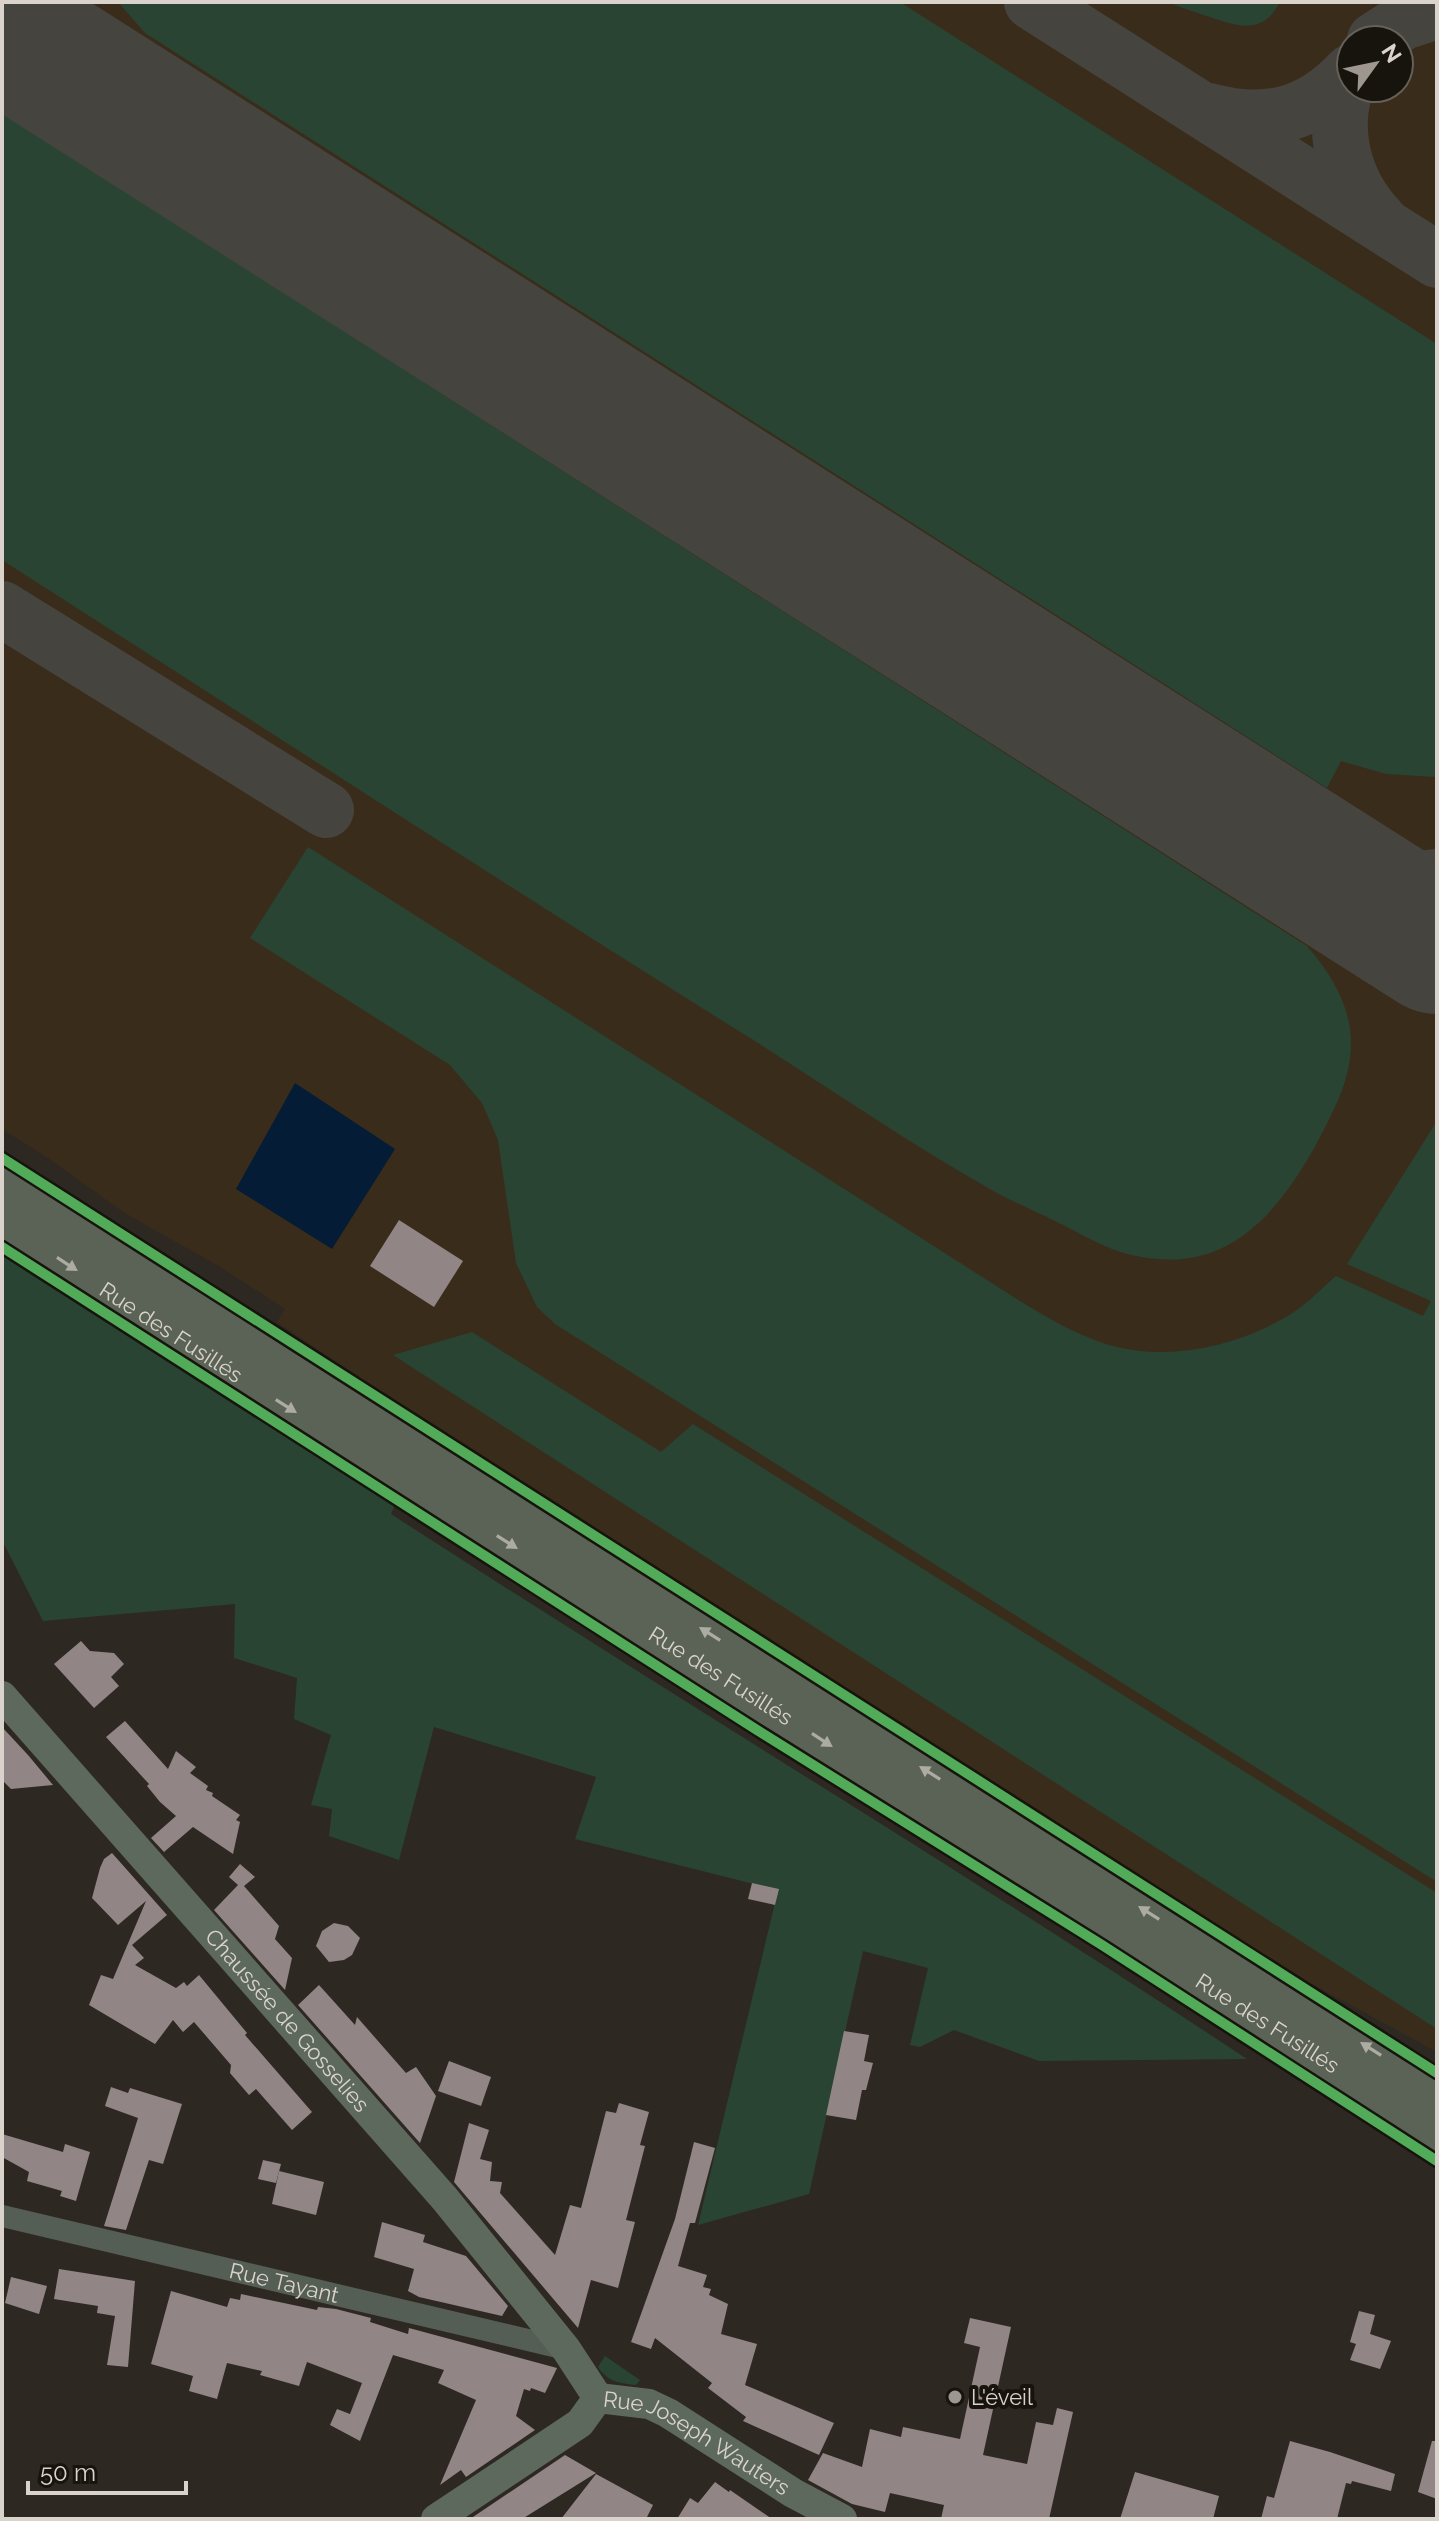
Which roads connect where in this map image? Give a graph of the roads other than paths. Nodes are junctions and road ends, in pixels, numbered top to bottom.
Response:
1 (2, 1182) edge
2 (2, 1222) edge
3 (2, 1696) edge
4 (1437, 2090) edge
5 (1437, 2131) edge
6 (2, 2216) edge
7 (566, 2349) junction
8 (598, 2398) junction
9 (437, 2518) edge
10 (842, 2519) edge

4 -> 1 highway, Rue des Fusillés
2 -> 5 highway, Rue des Fusillés
3 - 7 street, Chaussée de Gosselies
6 - 7 street, Rue Tayant
7 - 8 street, Rue Joseph Wauters
8 - 9 street
8 - 10 street, Rue Joseph Wauters

